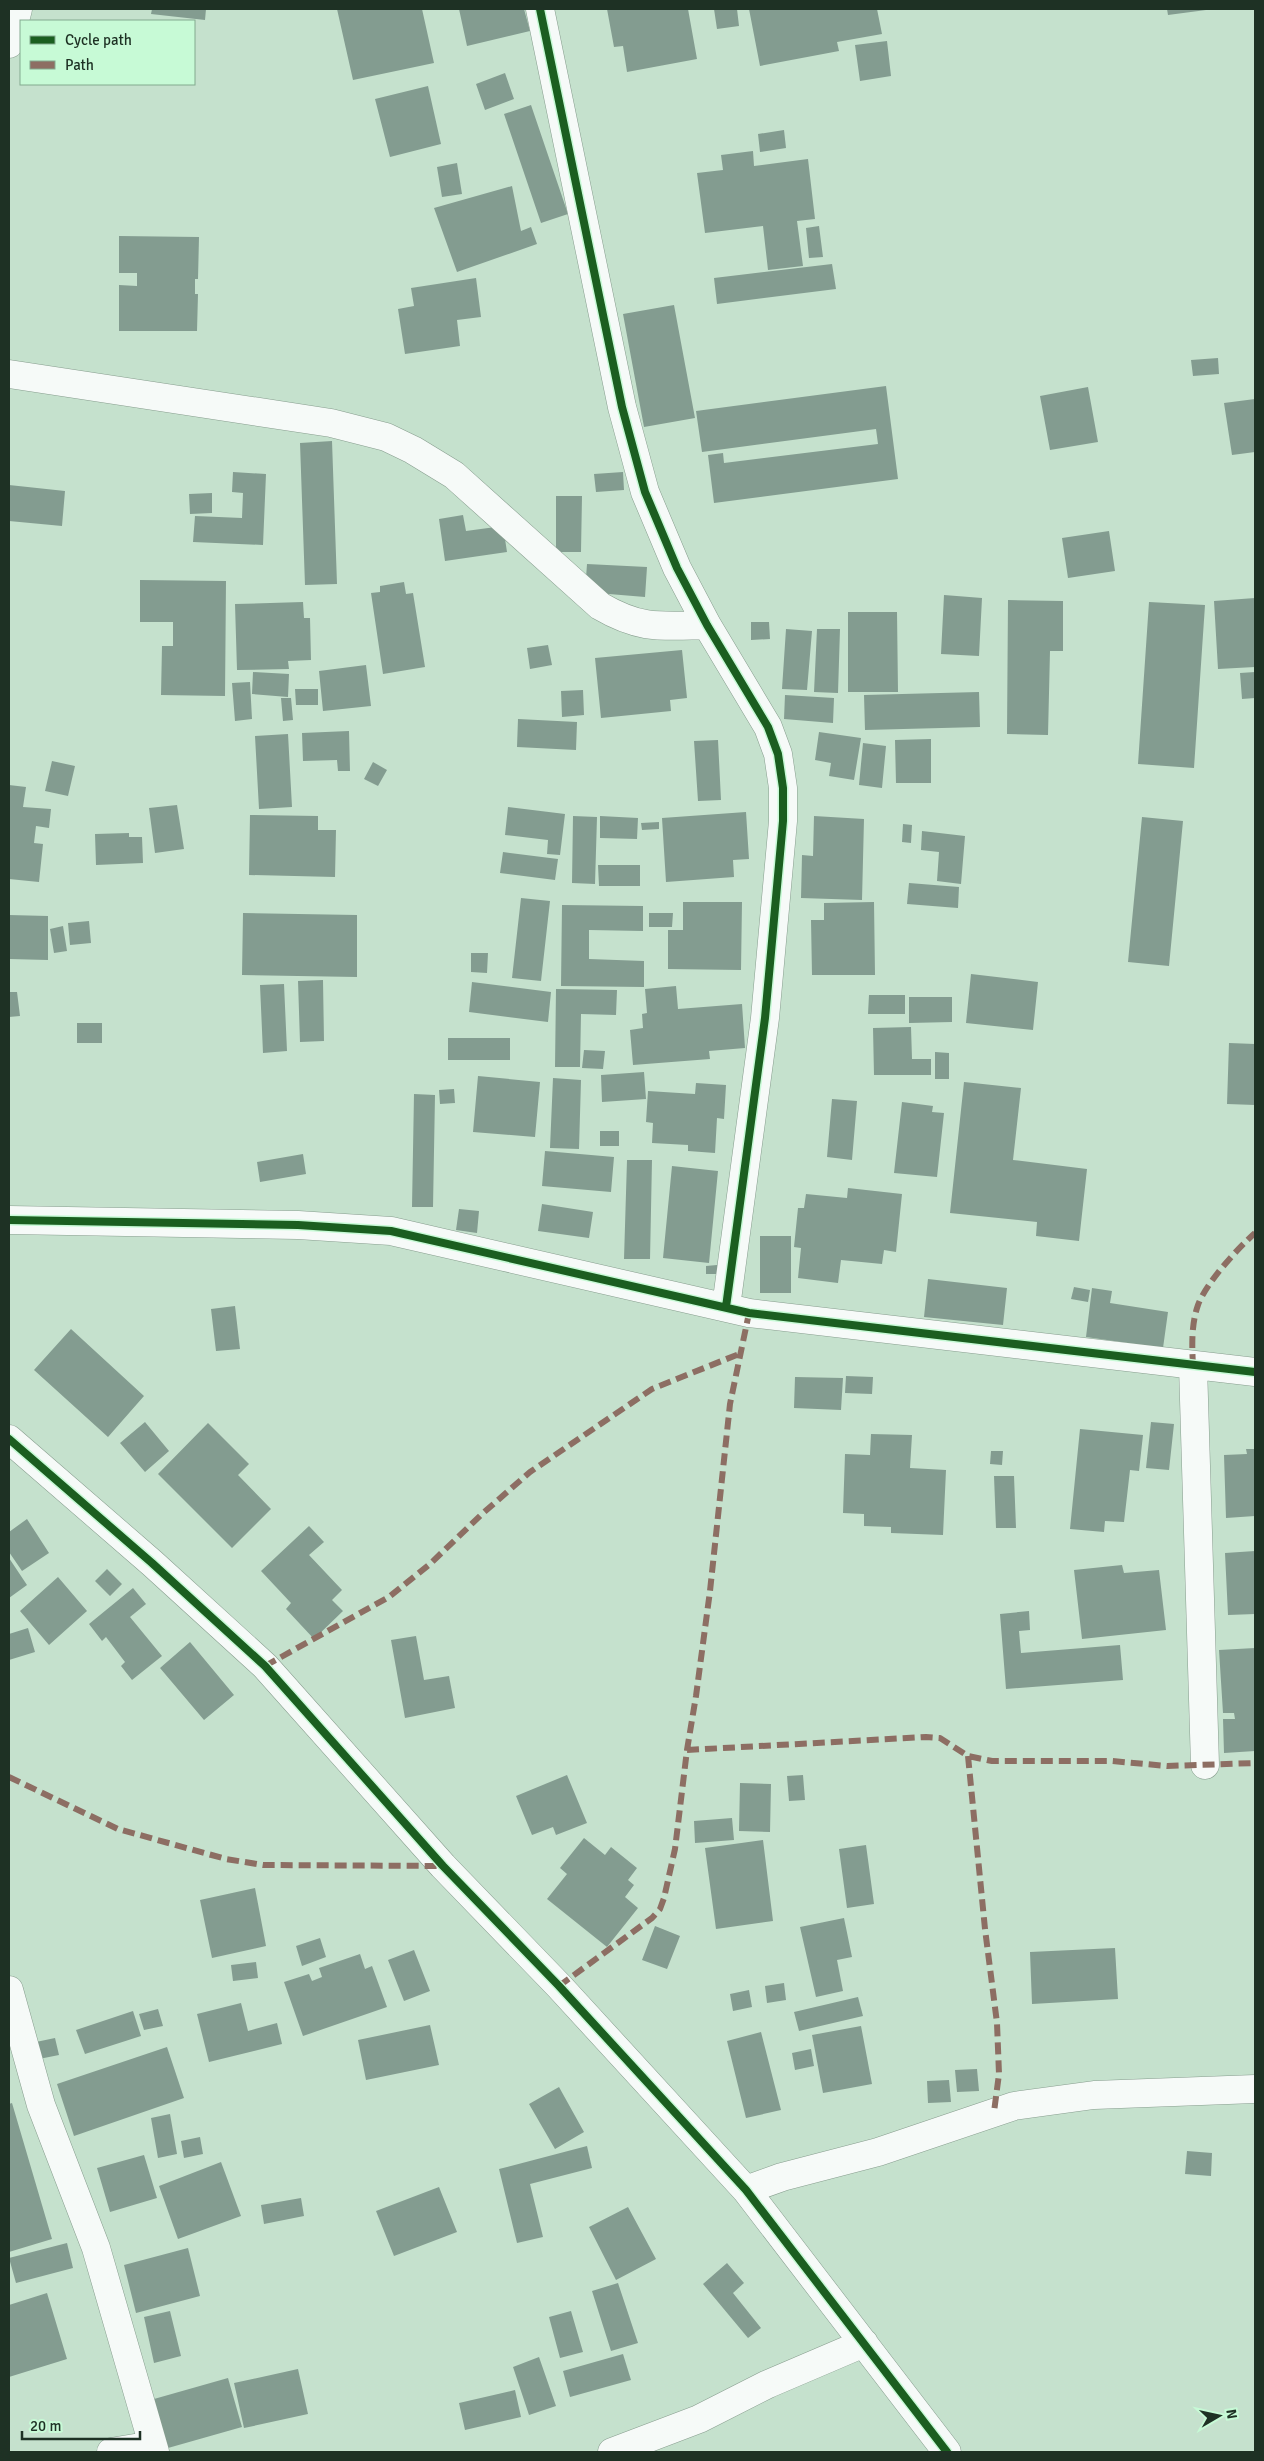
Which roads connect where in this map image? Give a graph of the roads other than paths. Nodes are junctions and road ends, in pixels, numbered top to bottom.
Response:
1 (18, 9) edge
2 (540, 9) edge
3 (9, 44) edge
4 (9, 374) edge
5 (706, 625) junction
6 (9, 1220) edge
7 (726, 1307) junction
8 (1193, 1366) junction
9 (1255, 1372) edge
10 (9, 1440) edge
11 (1205, 1765) dead end
12 (9, 1990) edge
13 (1255, 2089) edge
14 (746, 2190) junction
15 (864, 2343) junction
16 (154, 2449) edge
17 (110, 2452) edge
18 (612, 2452) edge
19 (947, 2452) edge

1 - 3 street
2 - 5 street
4 - 5 street
5 - 7 street
6 - 7 street
7 - 8 street
8 - 9 street
8 - 11 street
10 - 14 street
12 - 16 street
13 - 14 street
14 - 15 street
15 - 18 street
15 - 19 street
16 - 17 street

